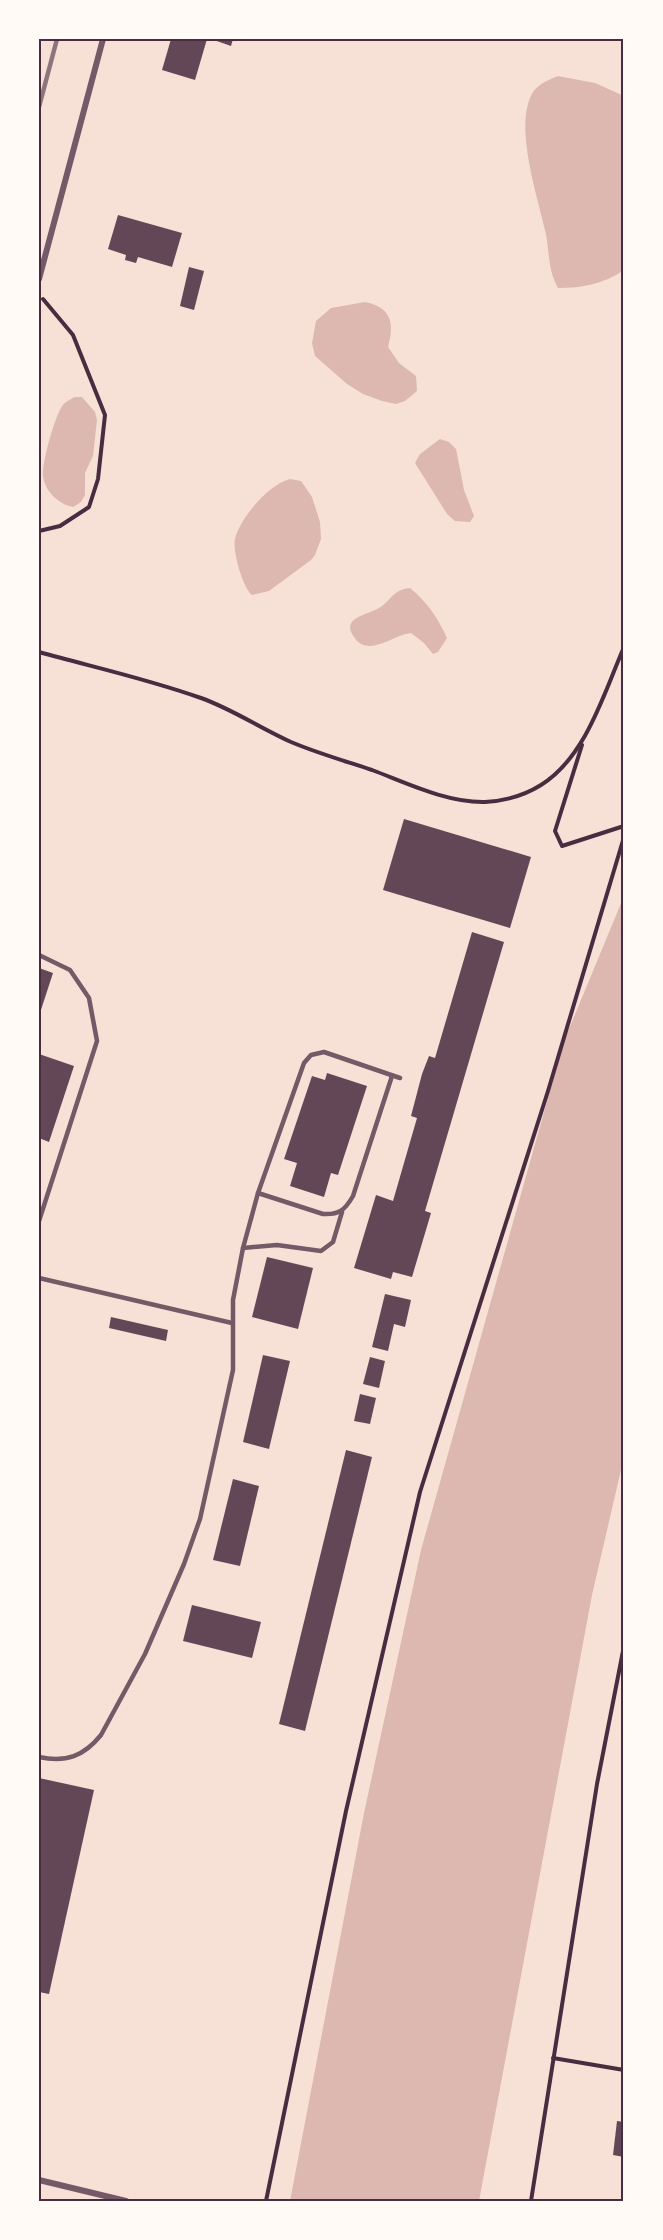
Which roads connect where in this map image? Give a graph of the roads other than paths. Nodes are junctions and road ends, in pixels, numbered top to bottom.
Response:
1 (103, 39) edge
2 (39, 279) edge
3 (39, 955) edge
4 (392, 1076) junction
5 (400, 1078) dead end
6 (258, 1193) junction
7 (342, 1212) junction
8 (39, 1221) edge
9 (243, 1248) junction
10 (39, 1278) edge
11 (232, 1323) junction
12 (39, 1758) edge
13 (39, 2180) edge
14 (126, 2201) edge

1 - 2 street
3 - 8 lane
4 - 5 lane
4 - 6 lane
4 - 7 lane
6 - 7 lane
6 - 9 lane
7 - 9 lane
9 - 11 lane
10 - 11 lane
11 - 12 lane
13 - 14 street

